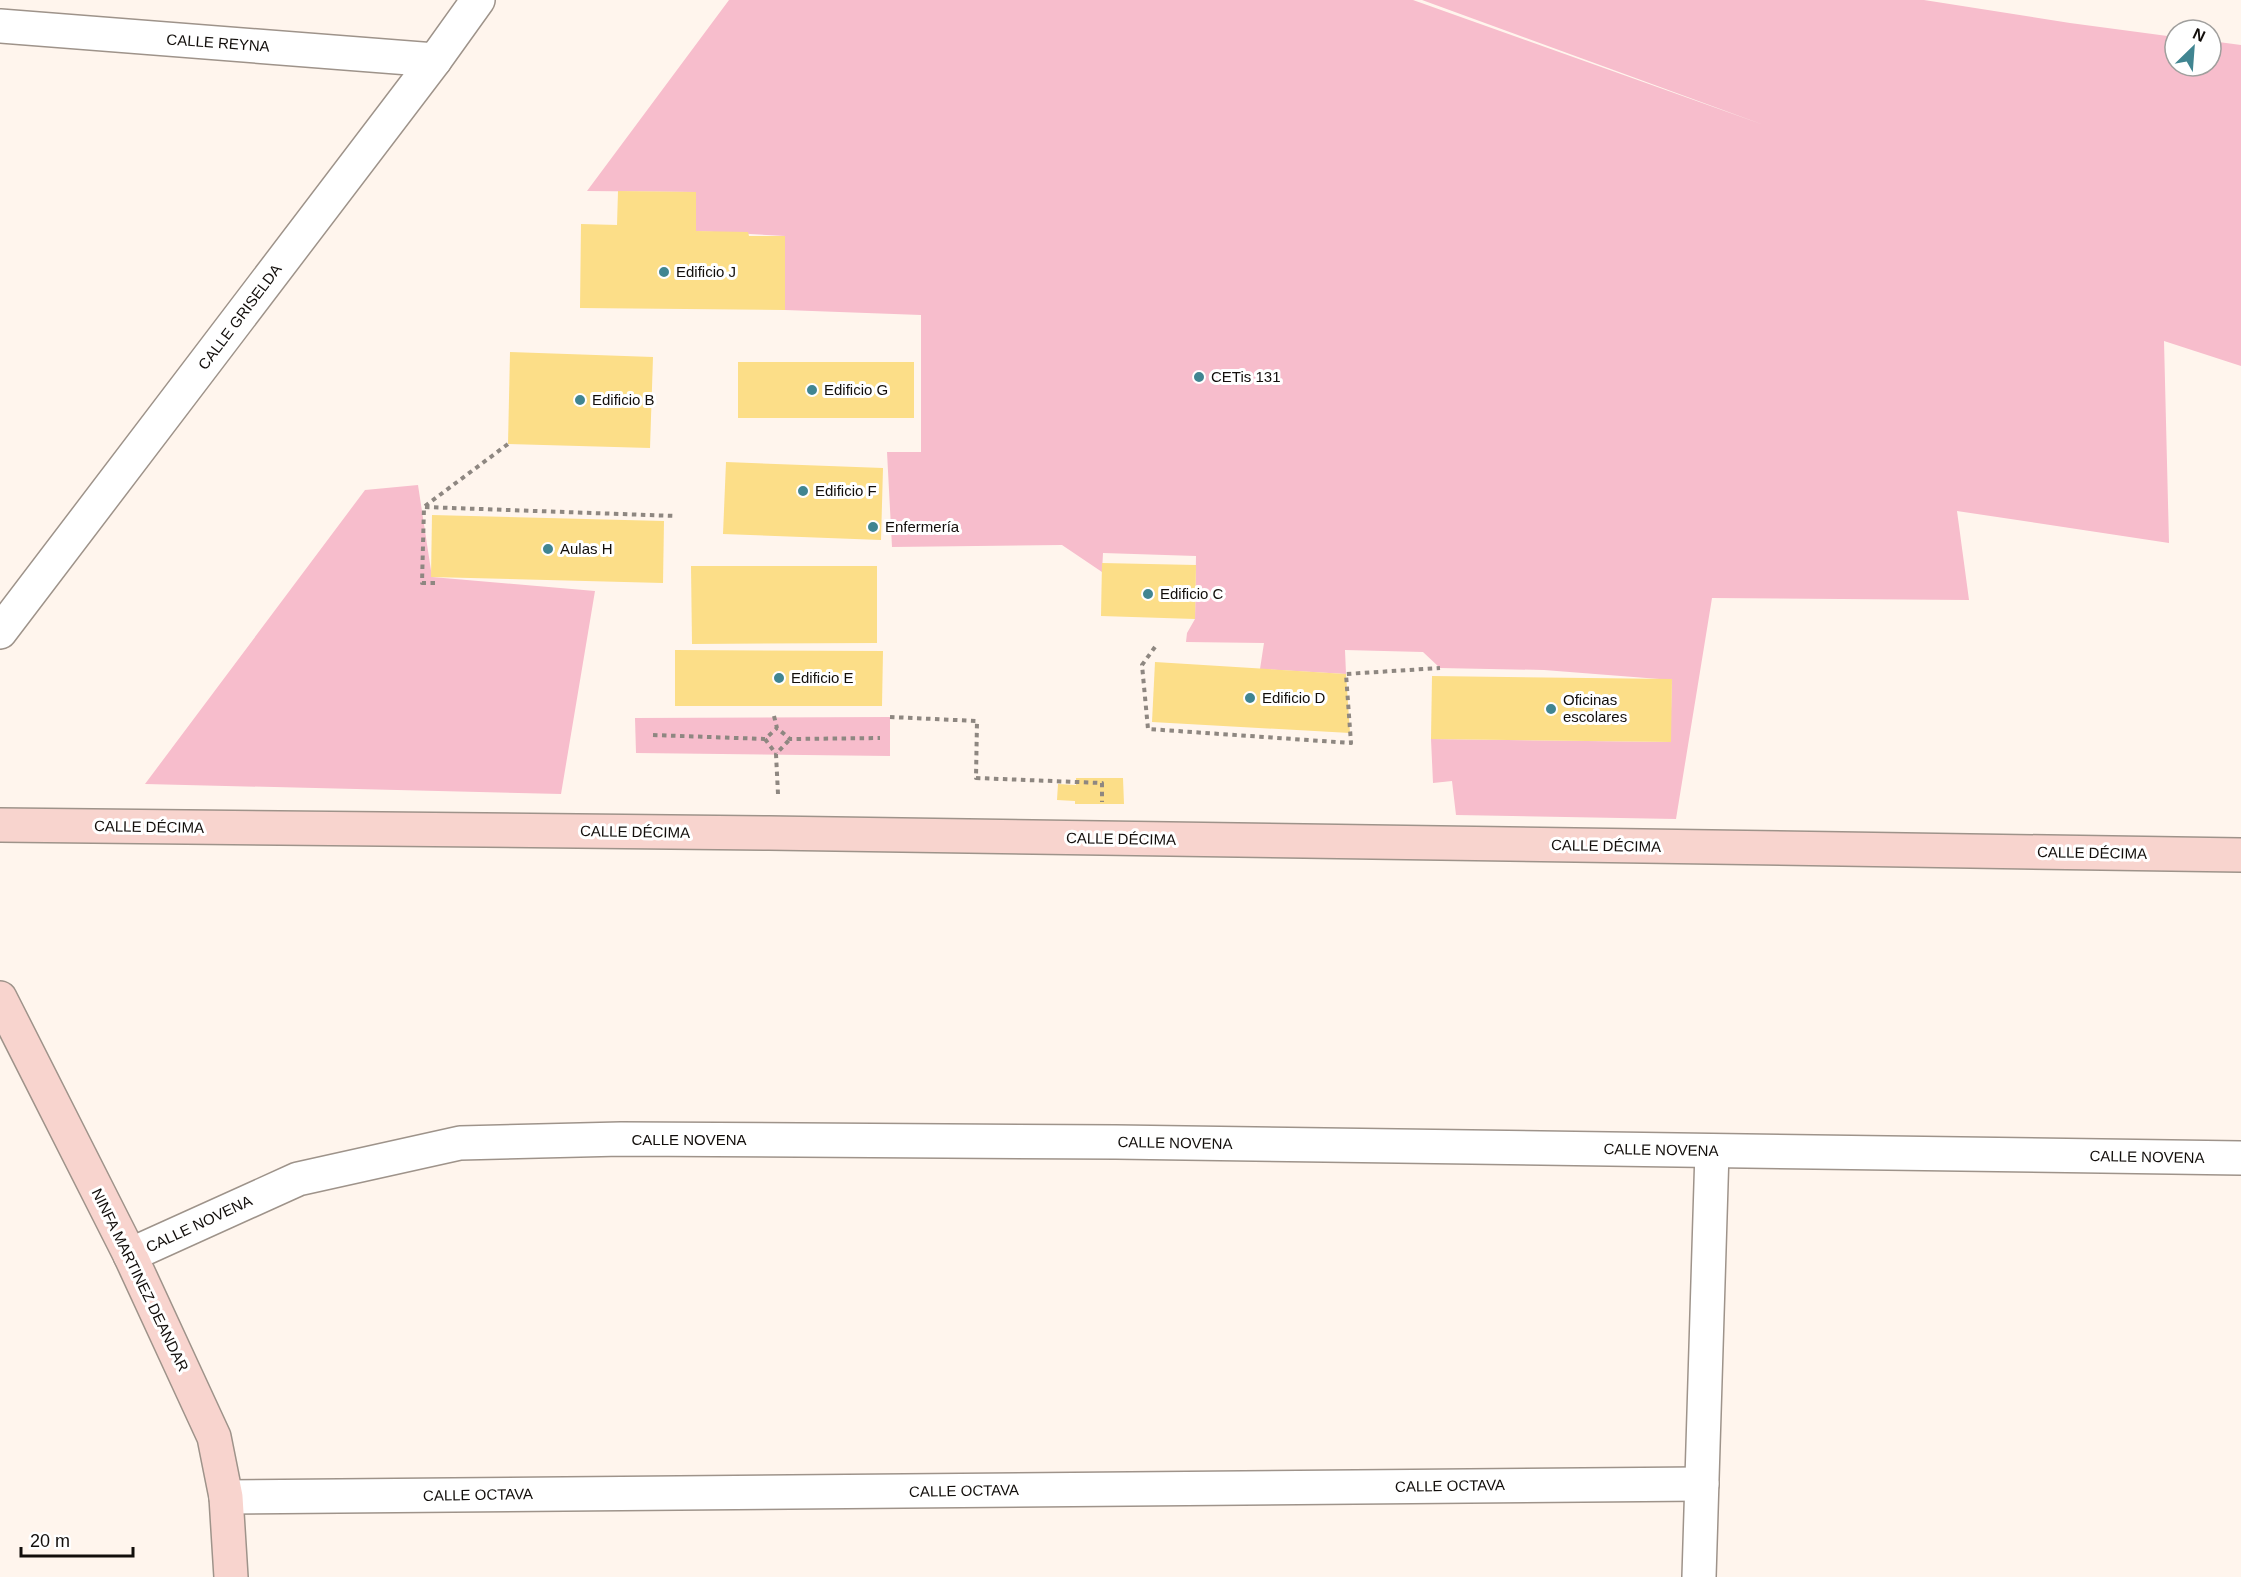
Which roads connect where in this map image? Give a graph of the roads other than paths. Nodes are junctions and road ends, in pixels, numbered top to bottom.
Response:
1 (478, 0) edge
2 (0, 26) edge
3 (435, 60) junction
4 (0, 632) edge
5 (0, 825) edge
6 (2241, 855) edge
7 (0, 998) edge
8 (1712, 1151) junction
9 (2241, 1158) edge
10 (130, 1256) junction
11 (1702, 1484) junction
12 (226, 1497) junction
13 (231, 1577) edge
14 (1699, 1577) edge

1 - 3 street, CALLE GRISELDA
2 - 3 street, CALLE REYNA
3 - 4 street, CALLE GRISELDA
5 - 6 street, CALLE DÉCIMA
7 - 10 street, NINFA MARTINEZ DEANDAR
8 - 9 street, CALLE NOVENA
8 - 10 street, CALLE NOVENA
8 - 11 street
10 - 12 street, NINFA MARTINEZ DEANDAR
11 - 12 street, CALLE OCTAVA
11 - 14 street
12 - 13 street, NINFA MARTINEZ DEANDAR

